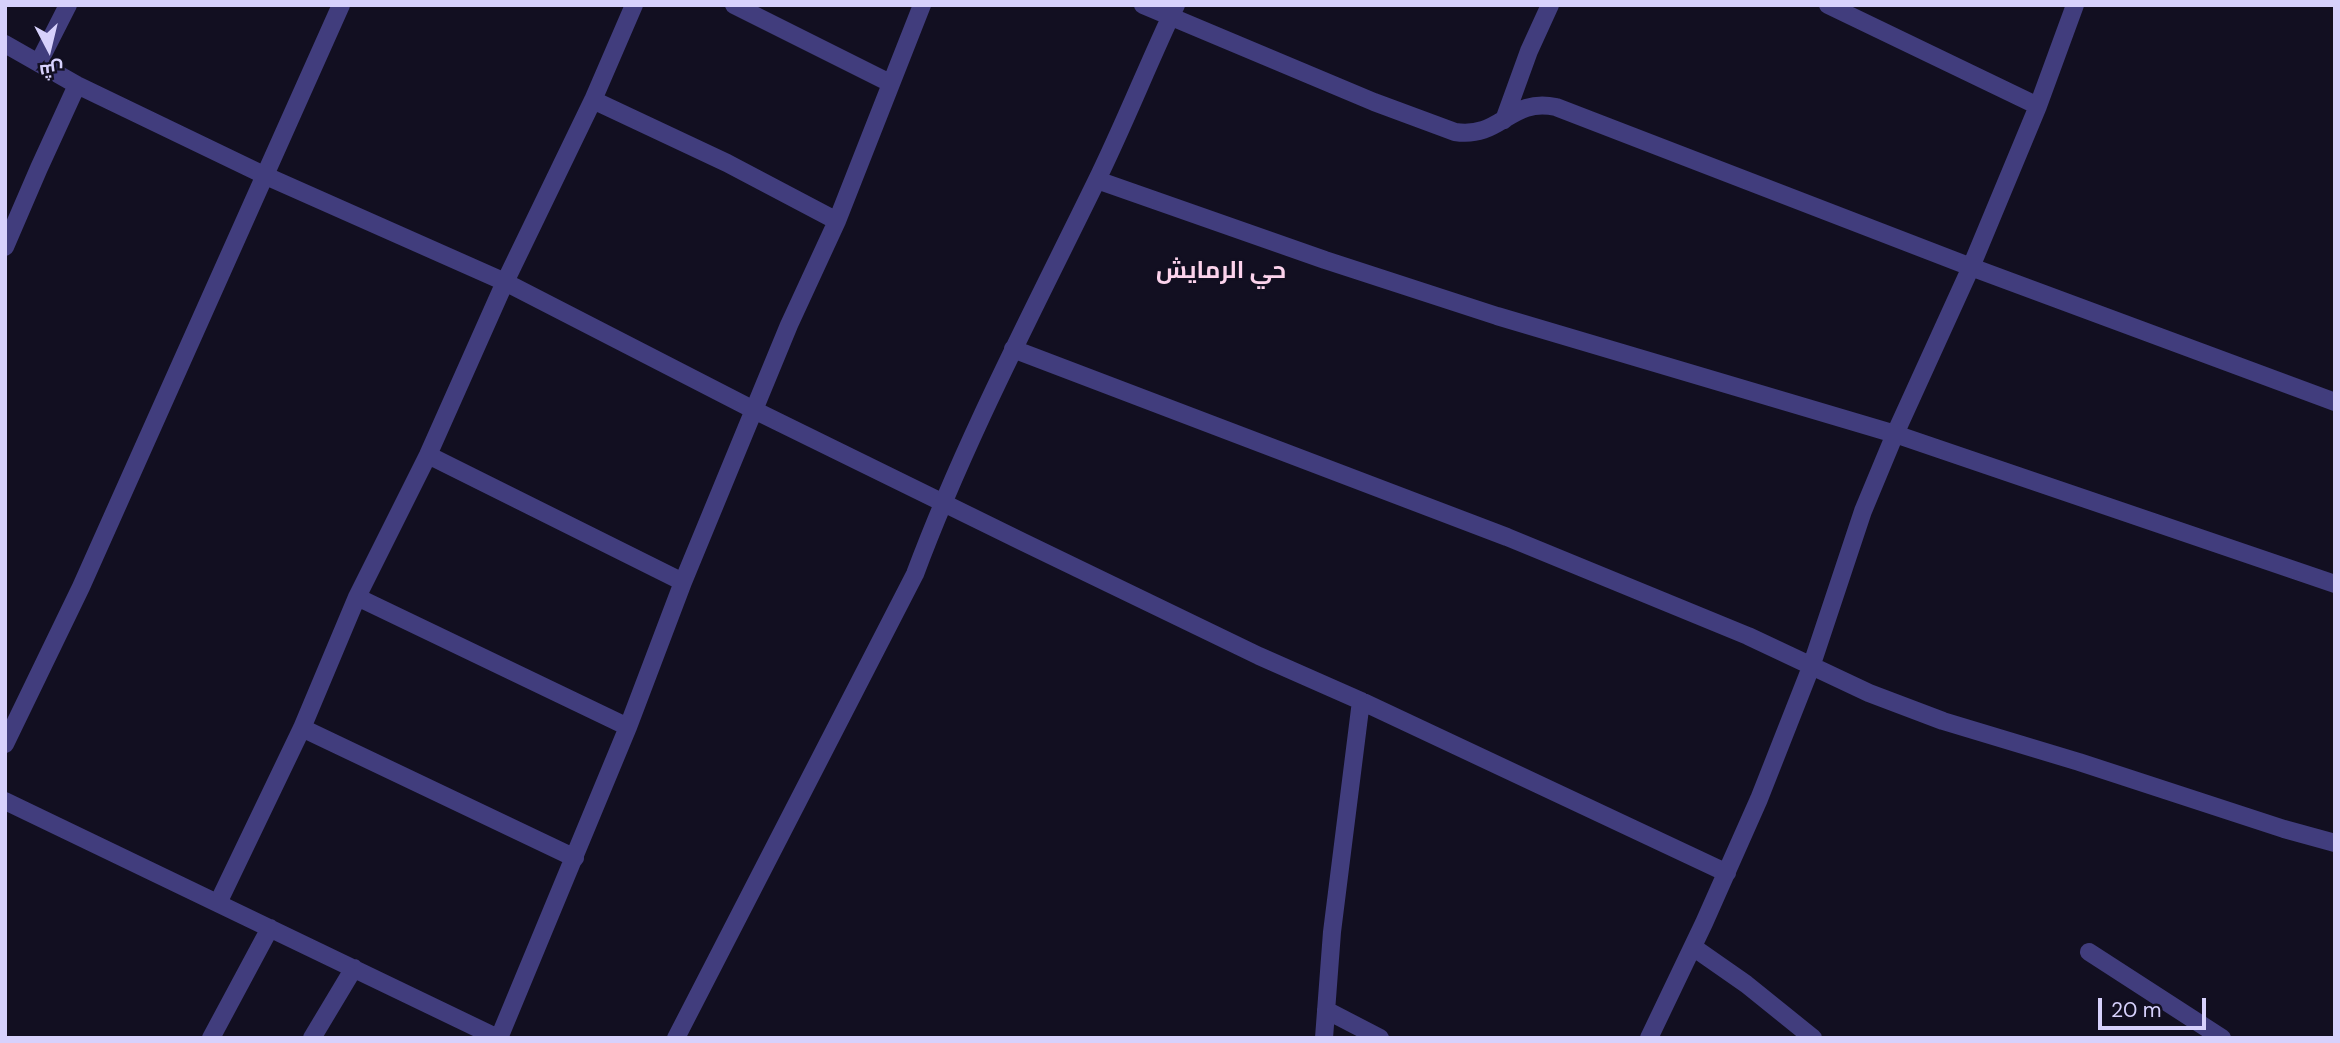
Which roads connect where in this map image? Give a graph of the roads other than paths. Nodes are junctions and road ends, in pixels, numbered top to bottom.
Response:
1 (68, 5) edge
2 (341, 5) edge
3 (634, 5) edge
4 (734, 5) edge
5 (922, 5) edge
6 (1143, 5) edge
7 (1550, 5) edge
8 (1828, 5) edge
9 (2075, 5) edge
10 (1173, 11) edge
11 (5, 44) edge
12 (39, 62) junction
13 (890, 83) junction
14 (78, 85) junction
15 (593, 100) junction
16 (2038, 106) junction
17 (1504, 120) junction
18 (266, 176) junction
19 (1097, 180) junction
20 (837, 220) junction
21 (5, 247) edge
22 (1971, 267) junction
23 (505, 282) junction
24 (1013, 349) junction
25 (2335, 402) edge
26 (754, 410) junction
27 (1895, 434) junction
28 (428, 455) junction
29 (942, 502) junction
30 (683, 582) junction
31 (2335, 584) edge
32 (357, 597) junction
33 (1811, 667) junction
34 (1361, 701) junction
35 (628, 727) junction
36 (302, 729) junction
37 (5, 744) edge
38 (5, 801) edge
39 (2335, 843) edge
40 (575, 858) junction
41 (1727, 873) junction
42 (218, 903) junction
43 (270, 928) junction
44 (1693, 947) junction
45 (2089, 952) dead end
46 (355, 968) junction
47 (1326, 1010) junction
48 (476, 1033) edge
49 (211, 1038) edge
50 (312, 1038) edge
51 (499, 1038) edge
52 (676, 1038) edge
53 (1324, 1038) edge
54 (1380, 1038) edge
55 (1649, 1038) edge
56 (1812, 1038) edge
57 (2222, 1038) edge

1 - 12 street
2 - 18 street
3 - 15 street
4 - 13 street
5 - 13 street
6 - 10 street
7 - 17 street
8 - 16 street
9 - 16 street
10 - 17 street
10 - 19 street
11 - 12 street
12 - 14 street
13 - 20 street
14 - 18 street
14 - 21 street
15 - 20 street
15 - 23 street
16 - 22 street
17 - 22 street
18 - 23 street
18 - 37 street
19 - 24 street
19 - 27 street
20 - 26 street
22 - 25 street
22 - 27 street
23 - 26 street
23 - 28 street
24 - 29 street
24 - 33 street
26 - 29 street
26 - 30 street
27 - 31 street
27 - 33 street
28 - 30 street
28 - 32 street
29 - 34 street
29 - 52 street
30 - 35 street
32 - 35 street
32 - 36 street
33 - 39 street
33 - 41 street
34 - 41 street
34 - 47 street
35 - 40 street
36 - 40 street
36 - 42 street
38 - 42 street
40 - 51 street
41 - 44 street
42 - 43 street
43 - 46 street
43 - 49 street
44 - 55 street
44 - 56 street
45 - 57 street
46 - 48 street
46 - 50 street
47 - 53 street
47 - 54 street
48 - 51 street

